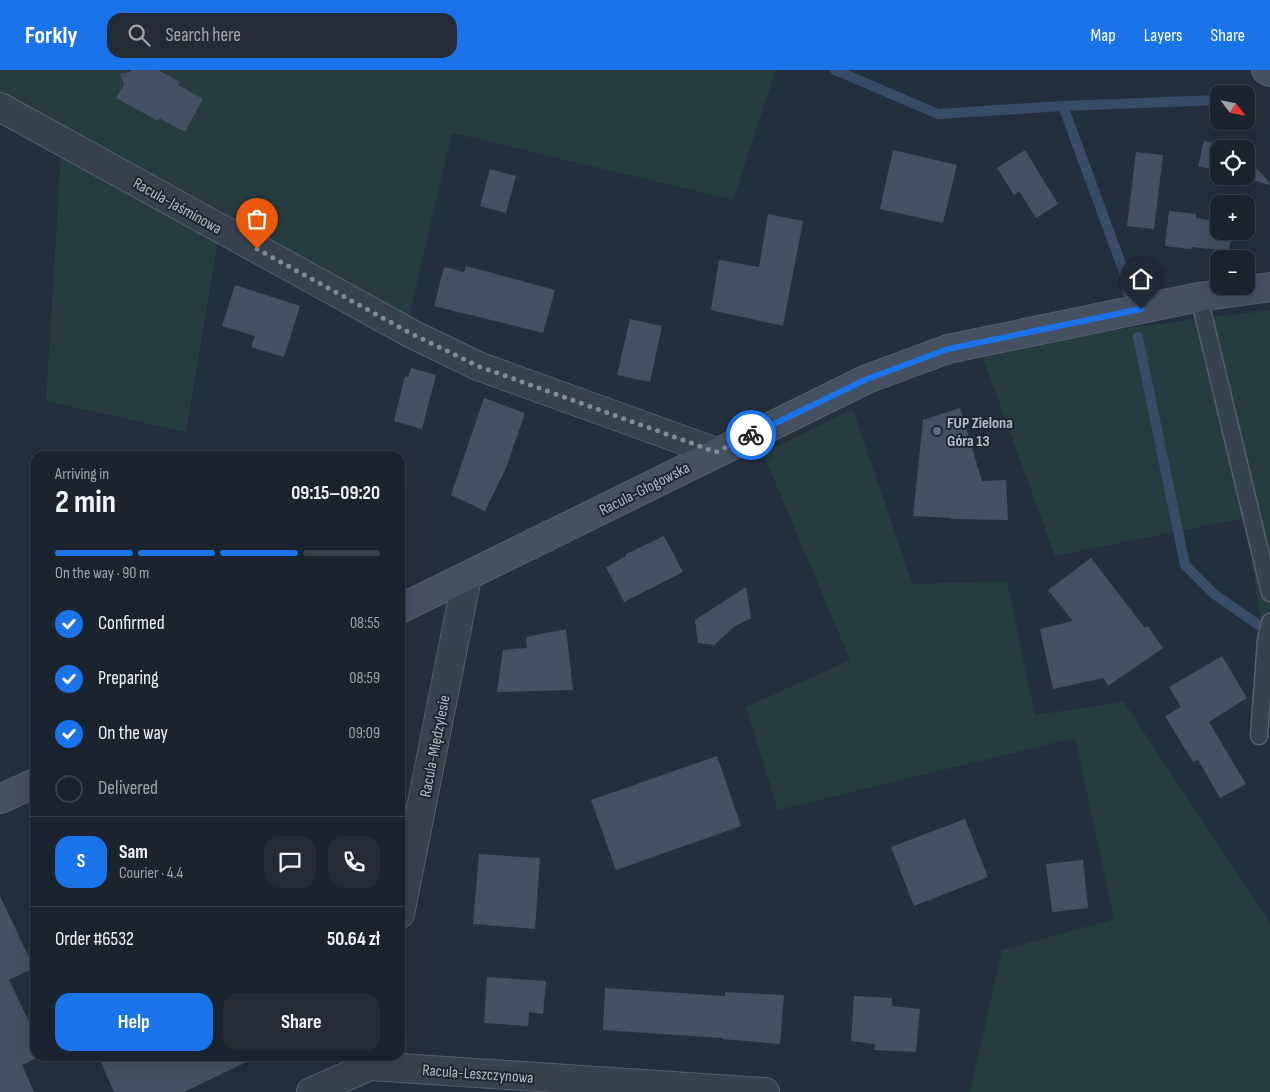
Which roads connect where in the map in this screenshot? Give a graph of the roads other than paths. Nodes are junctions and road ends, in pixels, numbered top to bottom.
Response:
1 (1266, 70) edge
2 (1270, 72) edge
3 (0, 107) edge
4 (1270, 288) edge
5 (1199, 297) junction
6 (716, 452) junction
7 (468, 577) junction
8 (1270, 593) edge
9 (405, 607) edge
10 (1270, 622) edge
11 (1259, 736) dead end
12 (30, 784) edge
13 (0, 799) edge
14 (405, 889) edge
15 (371, 1061) edge
16 (311, 1092) edge
17 (363, 1092) edge
18 (765, 1092) edge

1 - 2 street
3 - 6 street, Racula-Jaśminowa
4 - 5 street, Racula-Głogowska
5 - 6 street, Racula-Głogowska
5 - 8 lane
6 - 7 street, Racula-Głogowska
7 - 9 street, Racula-Głogowska
7 - 14 street, Racula-Międzylesie
10 - 11 lane
12 - 13 street
15 - 16 street
15 - 17 street
15 - 18 street, Racula-Leszczynowa

